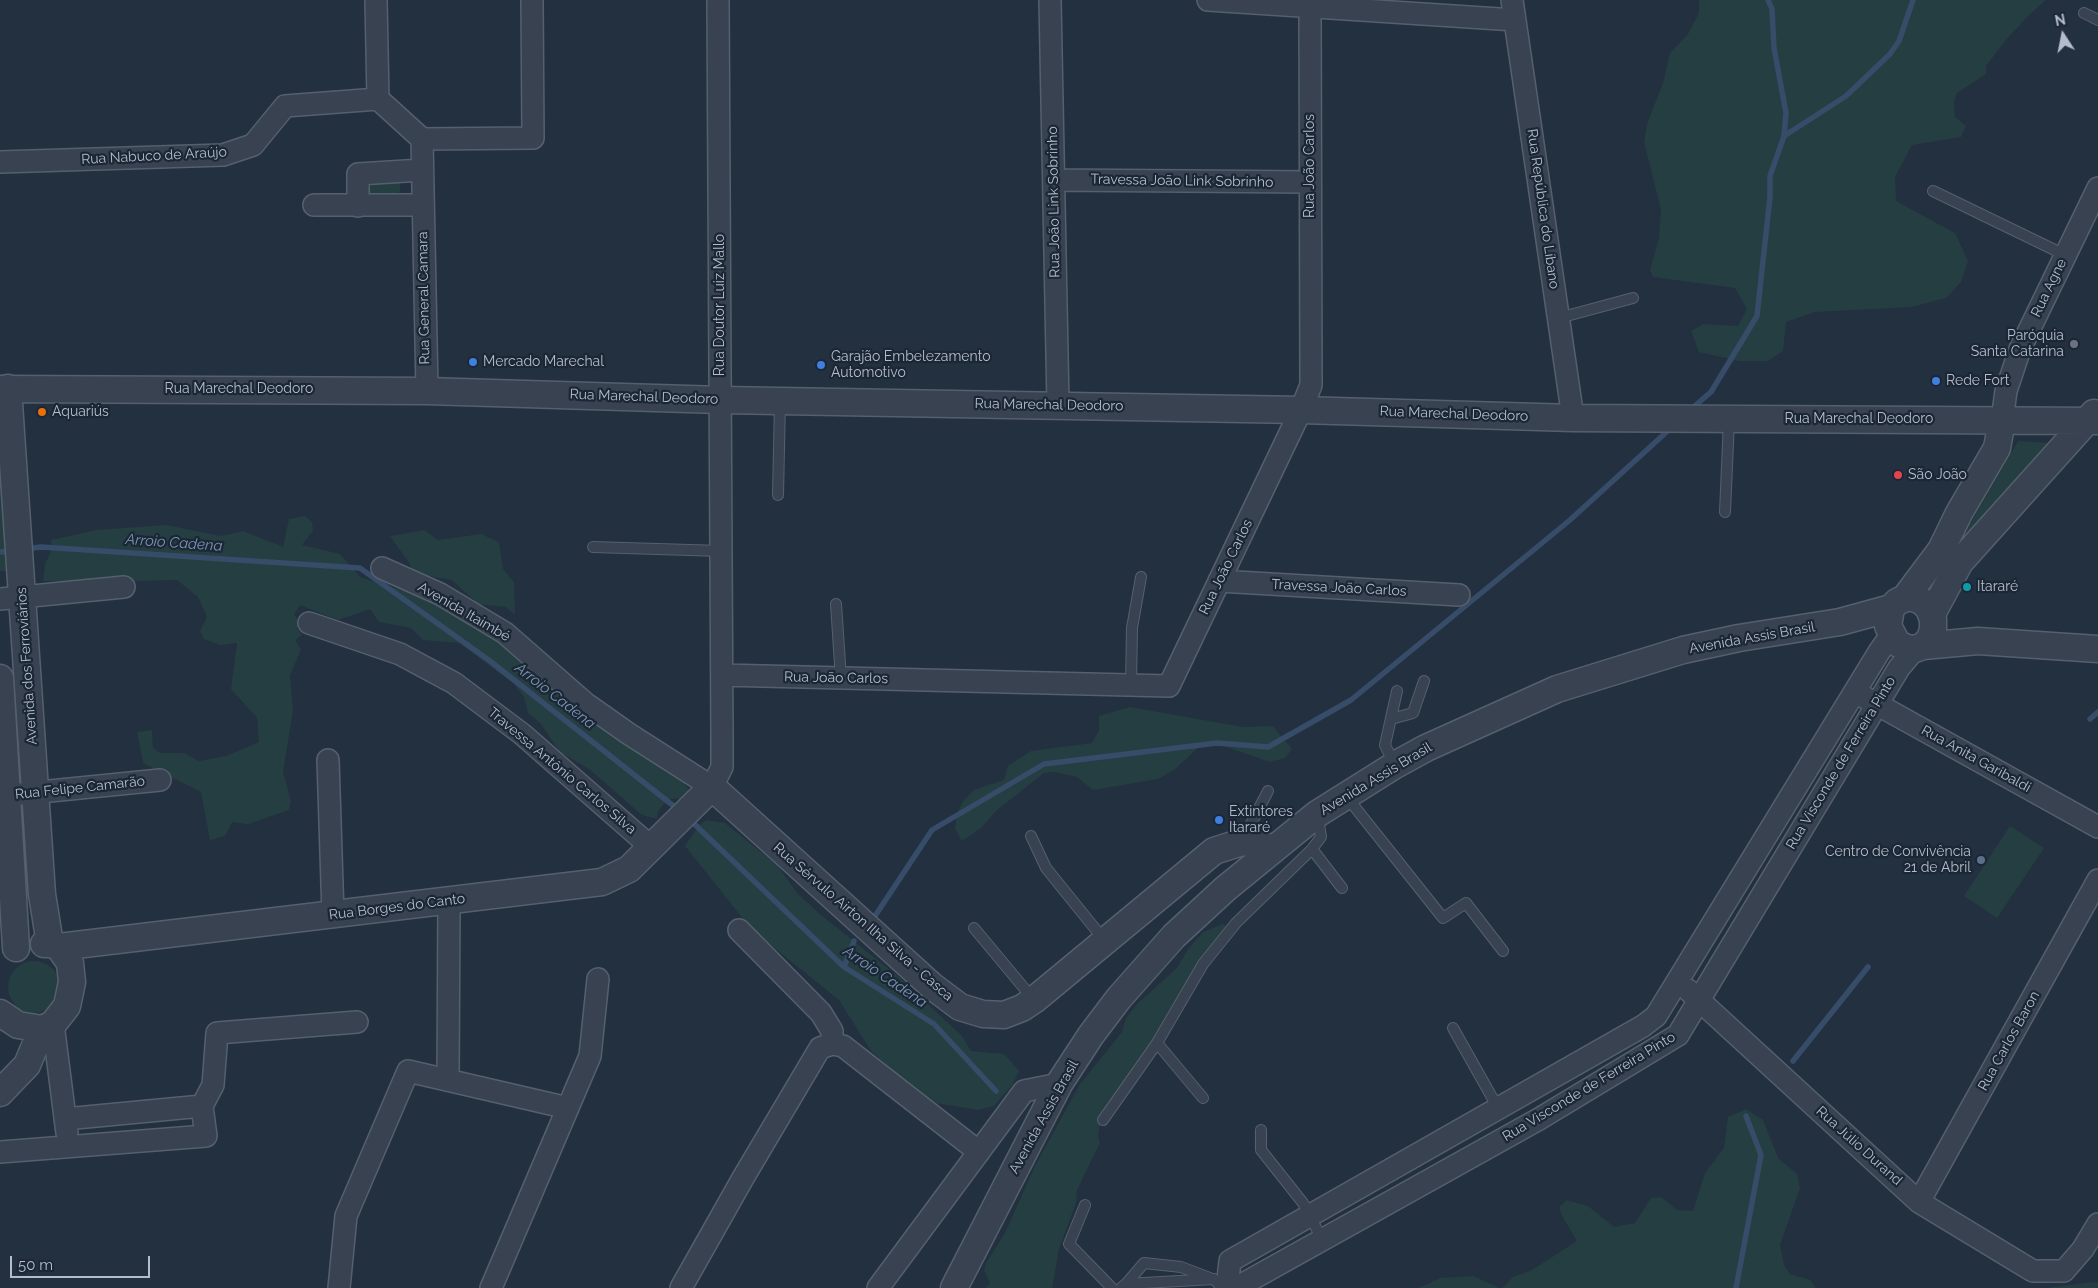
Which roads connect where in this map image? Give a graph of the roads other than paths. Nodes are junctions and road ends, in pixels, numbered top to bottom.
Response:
1 (376, 0) edge
2 (532, 0) edge
3 (718, 0) edge
4 (1050, 0) edge
5 (1208, 0) edge
6 (1310, 7) junction
7 (1513, 10) edge
8 (2084, 13) dead end
9 (2098, 20) edge
10 (378, 99) junction
11 (422, 139) junction
12 (0, 162) edge
13 (422, 170) junction
14 (1054, 180) junction
15 (1310, 182) junction
16 (2098, 188) edge
17 (1933, 191) dead end
18 (314, 205) dead end
19 (422, 205) junction
20 (358, 206) junction
21 (2065, 255) junction
22 (1633, 298) dead end
23 (1559, 318) junction
24 (4, 388) edge
25 (427, 390) junction
26 (721, 400) junction
27 (780, 401) junction
28 (1058, 405) junction
29 (1301, 410) junction
30 (2094, 416) edge
31 (1573, 418) junction
32 (1729, 418) junction
33 (2002, 420) junction
34 (778, 495) dead end
35 (1725, 512) dead end
36 (592, 547) dead end
37 (722, 551) junction
38 (382, 568) dead end
39 (1141, 577) dead end
40 (1219, 581) junction
41 (124, 587) dead end
42 (14, 590) edge
43 (1459, 595) dead end
44 (836, 604) dead end
45 (1932, 616) junction
46 (1894, 618) junction
47 (309, 623) dead end
48 (1978, 641) junction
49 (1919, 647) junction
50 (2098, 649) edge
51 (722, 675) junction
52 (0, 678) edge
53 (841, 678) junction
54 (1424, 681) dead end
55 (1132, 685) junction
56 (1397, 691) dead end
57 (1854, 691) junction
58 (1877, 704) junction
59 (1391, 719) junction
60 (328, 760) dead end
61 (1395, 765) junction
62 (160, 780) dead end
63 (1268, 791) dead end
64 (708, 792) junction
65 (35, 793) junction
66 (1345, 795) junction
67 (4, 796) edge
68 (1317, 814) junction
69 (2098, 826) edge
70 (1031, 836) dead end
71 (1242, 842) junction
72 (651, 847) junction
73 (1273, 849) junction
74 (1312, 849) junction
75 (2098, 880) edge
76 (1342, 888) dead end
77 (449, 901) junction
78 (333, 915) junction
79 (974, 928) dead end
80 (739, 930) dead end
81 (1105, 941) junction
82 (54, 946) junction
83 (8, 951) edge
84 (1503, 951) dead end
85 (598, 979) dead end
86 (1677, 980) junction
87 (1034, 1000) junction
88 (1699, 1000) junction
89 (0, 1014) edge
90 (357, 1022) dead end
91 (47, 1027) junction
92 (1453, 1028) dead end
93 (1157, 1043) junction
94 (832, 1044) junction
95 (448, 1080) junction
96 (1059, 1084) junction
97 (0, 1093) edge
98 (1525, 1093) junction
99 (1203, 1098) dead end
100 (202, 1106) junction
101 (568, 1108) junction
102 (1498, 1108) junction
103 (65, 1119) junction
104 (1103, 1120) dead end
105 (1539, 1120) junction
106 (1261, 1130) dead end
107 (69, 1148) junction
108 (0, 1152) edge
109 (979, 1152) junction
110 (1919, 1202) junction
111 (1084, 1205) dead end
112 (1310, 1216) junction
113 (2098, 1224) edge
114 (1323, 1241) junction
115 (1220, 1284) edge
116 (1123, 1286) edge
117 (338, 1288) edge
118 (491, 1288) edge
119 (681, 1288) edge
120 (878, 1288) edge
121 (954, 1288) edge
122 (1112, 1288) edge
123 (1222, 1288) edge
124 (1236, 1288) edge

1 - 10 street
2 - 11 street
3 - 26 street, Rua Doutor Luiz Mallo
4 - 14 street, Rua João Link Sobrinho
5 - 6 street
6 - 7 street
6 - 15 street, Rua João Carlos
7 - 23 street, Rua República do Líbano
8 - 9 lane
10 - 11 street
10 - 12 street, Rua Nabuco de Araújo
11 - 13 street, Rua General Camara
13 - 19 street, Rua General Camara
13 - 20 street
14 - 15 street, Travessa João Link Sobrinho
14 - 28 street, Rua João Link Sobrinho
15 - 29 street, Rua João Carlos
16 - 21 street, Rua Agne
17 - 21 lane
18 - 20 street
19 - 20 street
19 - 25 street, Rua General Camara
21 - 33 street, Rua Agne
22 - 23 lane
23 - 31 street, Rua República do Líbano
24 - 25 street, Rua Marechal Deodoro
24 - 42 street, Avenida dos Ferroviários
25 - 26 street, Rua Marechal Deodoro
26 - 27 street, Rua Marechal Deodoro
26 - 37 street, Rua Doutor Luiz Mallo
27 - 28 street, Rua Marechal Deodoro
27 - 34 lane
28 - 29 street, Rua Marechal Deodoro
29 - 31 street, Rua Marechal Deodoro
29 - 40 street, Rua João Carlos
30 - 33 street, Rua Marechal Deodoro
30 - 45 street
31 - 32 street, Rua Marechal Deodoro
32 - 33 street, Rua Marechal Deodoro
32 - 35 lane
33 - 46 street, Rua Visconde de Ferreira Pinto
36 - 37 lane
37 - 51 street, Rua Doutor Luiz Mallo
38 - 64 street, Avenida Itaimbé
39 - 55 lane
40 - 43 street, Travessa João Carlos
40 - 55 street, Rua João Carlos
41 - 42 street
42 - 65 street, Avenida dos Ferroviários
44 - 53 lane
45 - 46 street
45 - 48 street
45 - 49 street
46 - 49 street
46 - 57 street, Rua Visconde de Ferreira Pinto
46 - 61 street, Avenida Assis Brasil
47 - 72 street, Travessa Antônio Carlos Silva
48 - 49 street
48 - 50 street
49 - 58 street, Rua Visconde de Ferreira Pinto
51 - 53 street, Rua João Carlos
51 - 64 street, Rua Doutor Luiz Mallo
52 - 67 street, Avenida dos Ferroviários
53 - 55 street, Rua João Carlos
54 - 59 lane
56 - 59 lane
57 - 58 street, Rua Anita Garibaldi
57 - 86 street, Rua Visconde de Ferreira Pinto
58 - 69 street, Rua Anita Garibaldi
58 - 88 street, Rua Visconde de Ferreira Pinto
59 - 61 lane
60 - 78 street
61 - 66 street, Avenida Assis Brasil
62 - 65 street, Rua Felipe Camarão
63 - 71 lane
64 - 72 street, Rua Borges do Canto
64 - 87 street, Rua Sérvulo Airton Ilha Silva - Casca
65 - 67 street, Rua Felipe Camarão
65 - 82 street, Avenida dos Ferroviários
66 - 68 street, Avenida Assis Brasil
66 - 84 lane
67 - 83 street, Avenida dos Ferroviários
68 - 73 street, Avenida Assis Brasil
68 - 74 lane
70 - 81 lane
71 - 73 street, Rua Sérvulo Airton Ilha Silva - Casca
71 - 81 street, Rua Sérvulo Airton Ilha Silva - Casca
72 - 77 street, Rua Borges do Canto
73 - 96 street, Avenida Assis Brasil
74 - 76 lane
74 - 93 lane
75 - 110 street, Rua Carlos Baron
77 - 78 street, Rua Borges do Canto
77 - 95 street
78 - 82 street, Rua Borges do Canto
79 - 87 lane
80 - 94 street
81 - 87 street, Rua Sérvulo Airton Ilha Silva - Casca
82 - 83 street, Avenida dos Ferroviários
82 - 91 street, Avenida dos Ferroviários
85 - 101 street
86 - 88 street, Rua Júlio Durand
86 - 98 street, Rua Visconde de Ferreira Pinto
88 - 105 street, Rua Visconde de Ferreira Pinto
88 - 110 street, Rua Júlio Durand
89 - 91 street
90 - 100 street
91 - 97 street, Avenida dos Ferroviários
91 - 103 street
92 - 102 lane
93 - 99 lane
93 - 104 lane
94 - 109 street
94 - 119 street
95 - 101 street
95 - 117 street
96 - 109 street
96 - 121 street, Avenida Assis Brasil
98 - 102 street, Rua Visconde de Ferreira Pinto
98 - 105 street
100 - 103 street
100 - 107 street
101 - 118 street
102 - 112 street, Rua Visconde de Ferreira Pinto
103 - 107 street
105 - 114 street, Rua Visconde de Ferreira Pinto
106 - 112 lane
107 - 108 street
109 - 120 street
110 - 113 street, Rua Júlio Durand
111 - 122 lane
112 - 114 lane
112 - 115 street, Rua Visconde de Ferreira Pinto
114 - 124 street, Rua Visconde de Ferreira Pinto
115 - 116 lane
115 - 116 lane
115 - 123 lane

